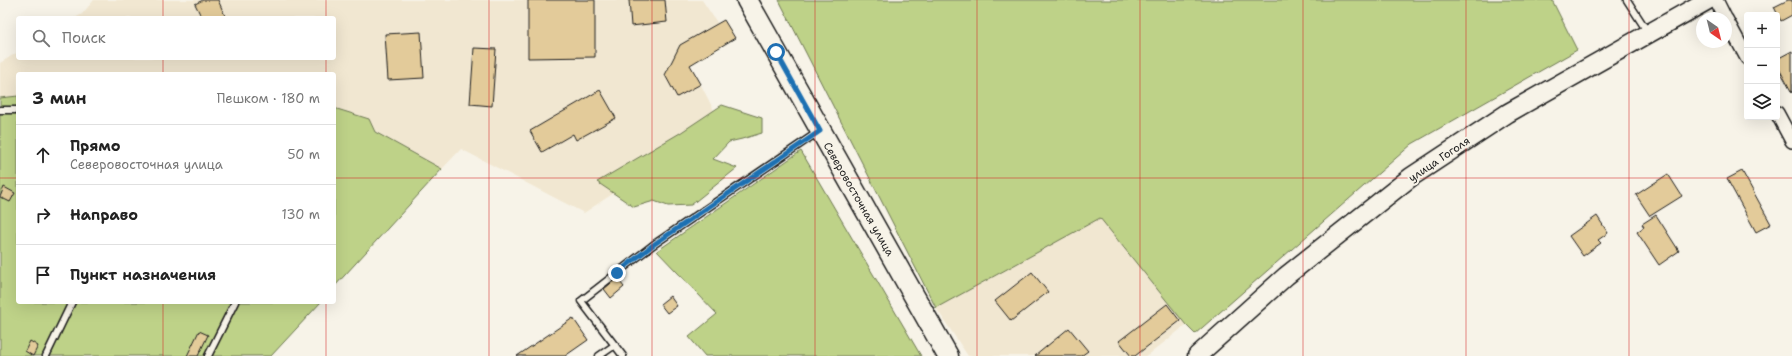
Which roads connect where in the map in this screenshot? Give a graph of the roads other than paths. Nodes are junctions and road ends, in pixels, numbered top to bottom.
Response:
1 (747, 0) edge
2 (1627, 0) edge
3 (1708, 0) edge
4 (1716, 0) edge
5 (1722, 12) edge
6 (1732, 30) edge
7 (1648, 33) junction
8 (1744, 52) edge
9 (0, 110) edge
10 (16, 110) edge
11 (1780, 119) edge
12 (820, 131) junction
13 (1792, 141) edge
14 (71, 304) edge
15 (234, 304) edge
16 (615, 346) junction
17 (46, 356) edge
18 (208, 356) edge
19 (599, 356) edge
20 (623, 356) edge
21 (948, 356) edge
22 (1197, 356) edge

1 - 12 main road, Северовосточная улица
2 - 7 lane
3 - 7 street, улица Гоголя
4 - 5 street
6 - 8 street
7 - 22 street, улица Гоголя
9 - 10 lane
11 - 13 street
12 - 16 lane
12 - 21 main road, Северовосточная улица
14 - 17 lane
15 - 18 lane
16 - 19 lane
16 - 20 lane

